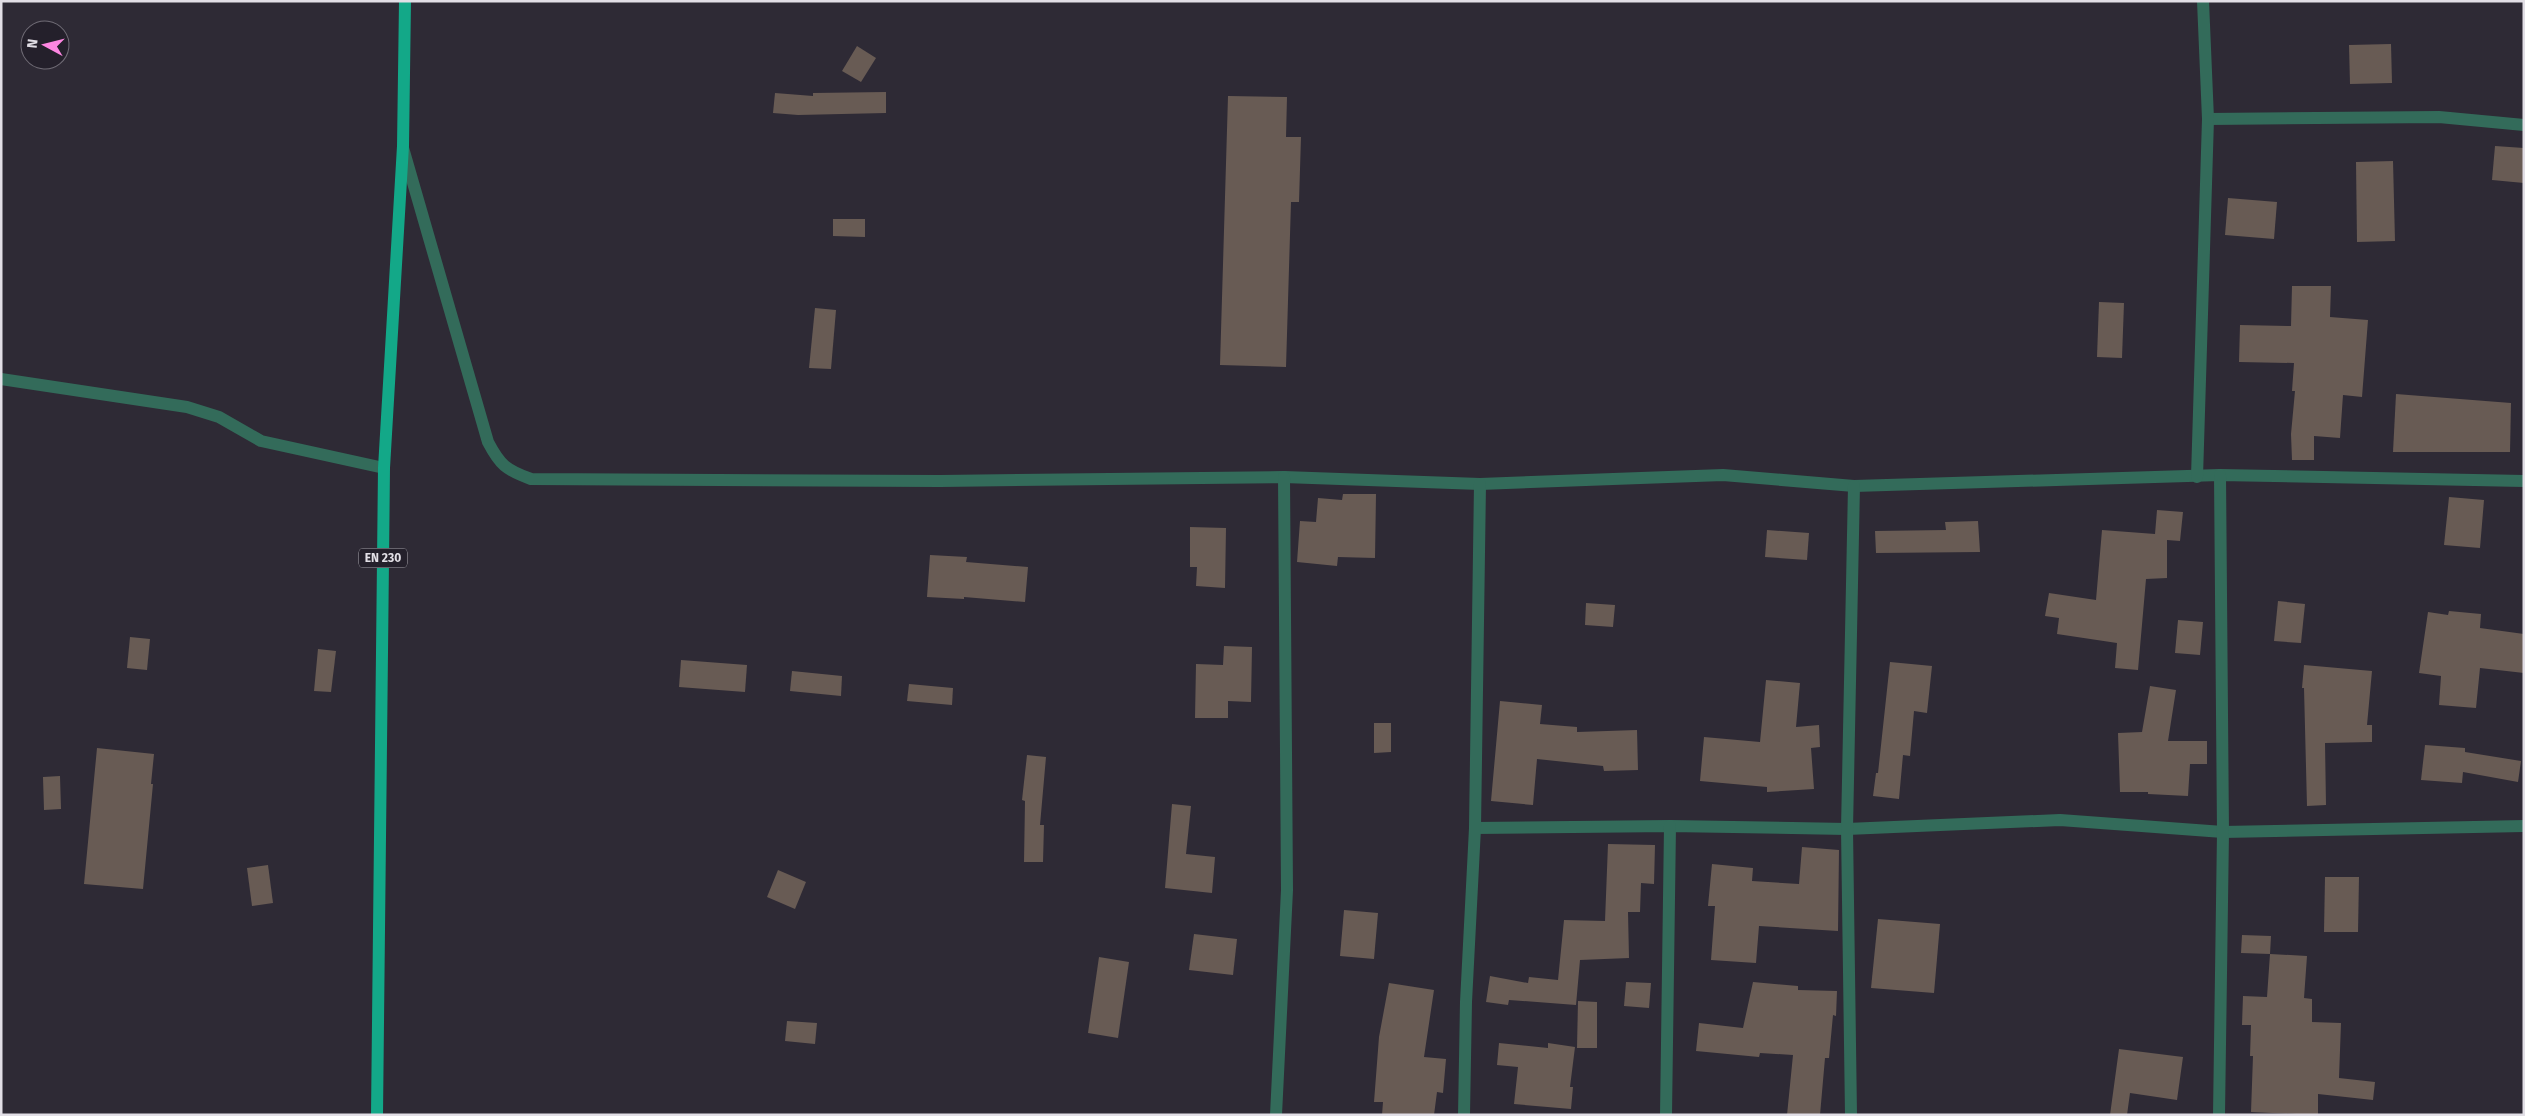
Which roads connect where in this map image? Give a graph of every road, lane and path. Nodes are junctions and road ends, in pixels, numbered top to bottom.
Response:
1 (406, 1) edge
2 (2203, 1) edge
3 (2208, 119) junction
4 (2524, 125) edge
5 (403, 146) junction
6 (1, 379) edge
7 (384, 468) junction
8 (2220, 475) junction
9 (1284, 477) junction
10 (2197, 477) junction
11 (2524, 481) edge
12 (1480, 484) junction
13 (1854, 486) junction
14 (1670, 826) junction
15 (2524, 826) edge
16 (1476, 828) junction
17 (1847, 829) junction
18 (2223, 832) junction
19 (377, 1115) edge
20 (1276, 1115) edge
21 (1464, 1115) edge
22 (1666, 1115) edge
23 (1851, 1115) edge
24 (2219, 1115) edge

1 - 5 main road, EN 230
2 - 3 street
3 - 4 street
3 - 10 street
5 - 7 main road, EN 230
5 - 9 street
6 - 7 street
7 - 19 main road, EN 230
8 - 10 street
8 - 11 street
8 - 18 street
9 - 12 street
9 - 20 street
10 - 13 street
12 - 13 street
12 - 16 street
13 - 17 street
14 - 16 street
14 - 17 street
14 - 22 street
15 - 18 street
16 - 21 street
17 - 18 street
17 - 23 street
18 - 24 street

